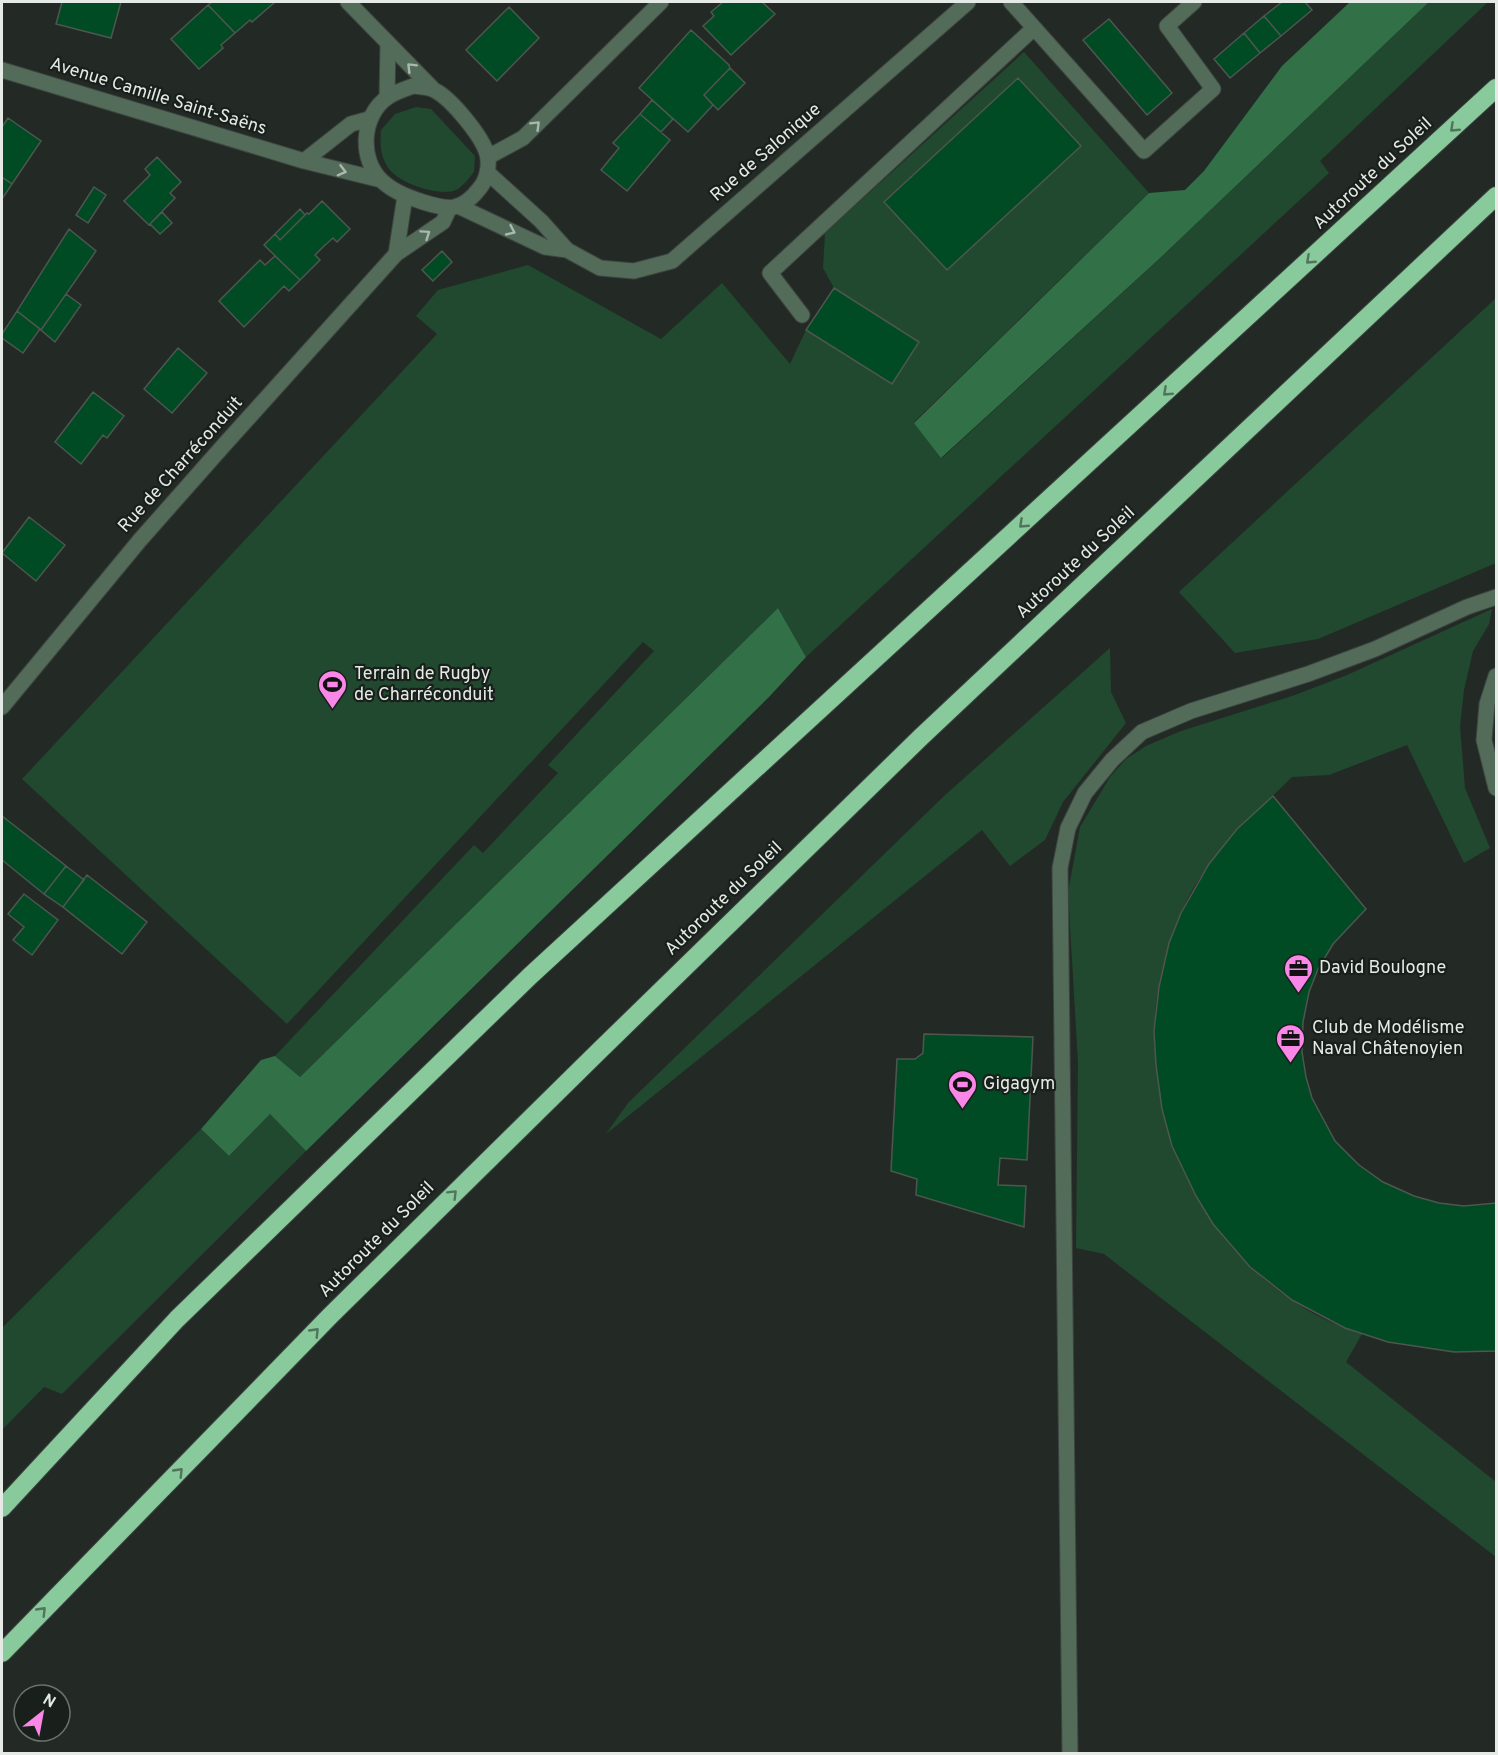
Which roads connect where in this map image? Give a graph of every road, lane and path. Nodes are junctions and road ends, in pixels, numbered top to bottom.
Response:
1 (348, 2) edge
2 (661, 2) edge
3 (968, 2) edge
4 (1011, 2) edge
5 (1194, 2) edge
6 (1034, 28) junction
7 (388, 44) junction
8 (2, 70) edge
9 (1497, 88) edge
10 (434, 90) junction
11 (387, 97) junction
12 (369, 119) junction
13 (304, 161) junction
14 (487, 164) junction
15 (381, 180) junction
16 (405, 196) junction
17 (1497, 196) edge
18 (454, 208) junction
19 (567, 250) junction
20 (396, 254) junction
21 (802, 315) dead end
22 (1497, 597) edge
23 (1497, 676) edge
24 (2, 707) edge
25 (1497, 788) edge
26 (2, 1508) edge
27 (2, 1653) edge
28 (1070, 1754) edge

1 - 7 street
14 -> 2 street
3 - 19 street, Rue de Salonique
4 - 6 street
5 - 6 street
6 - 21 street
10 -> 7 street
7 - 11 street
8 - 13 street, Avenue Camille Saint-Saëns
9 -> 26 highway, Autoroute du Soleil
10 - 11 street
10 - 14 street
11 - 12 street
12 - 13 street
12 - 15 street
13 -> 15 street, Avenue Camille Saint-Saëns
14 - 18 street
14 - 19 street, Rue de Salonique
15 - 16 street
16 - 18 street
16 - 20 street
27 -> 17 highway, Autoroute du Soleil
18 -> 19 street, Rue de Salonique
20 -> 18 street, Rue de Charréconduit
20 - 24 street, Rue de Charréconduit
22 - 28 street
23 - 25 street

